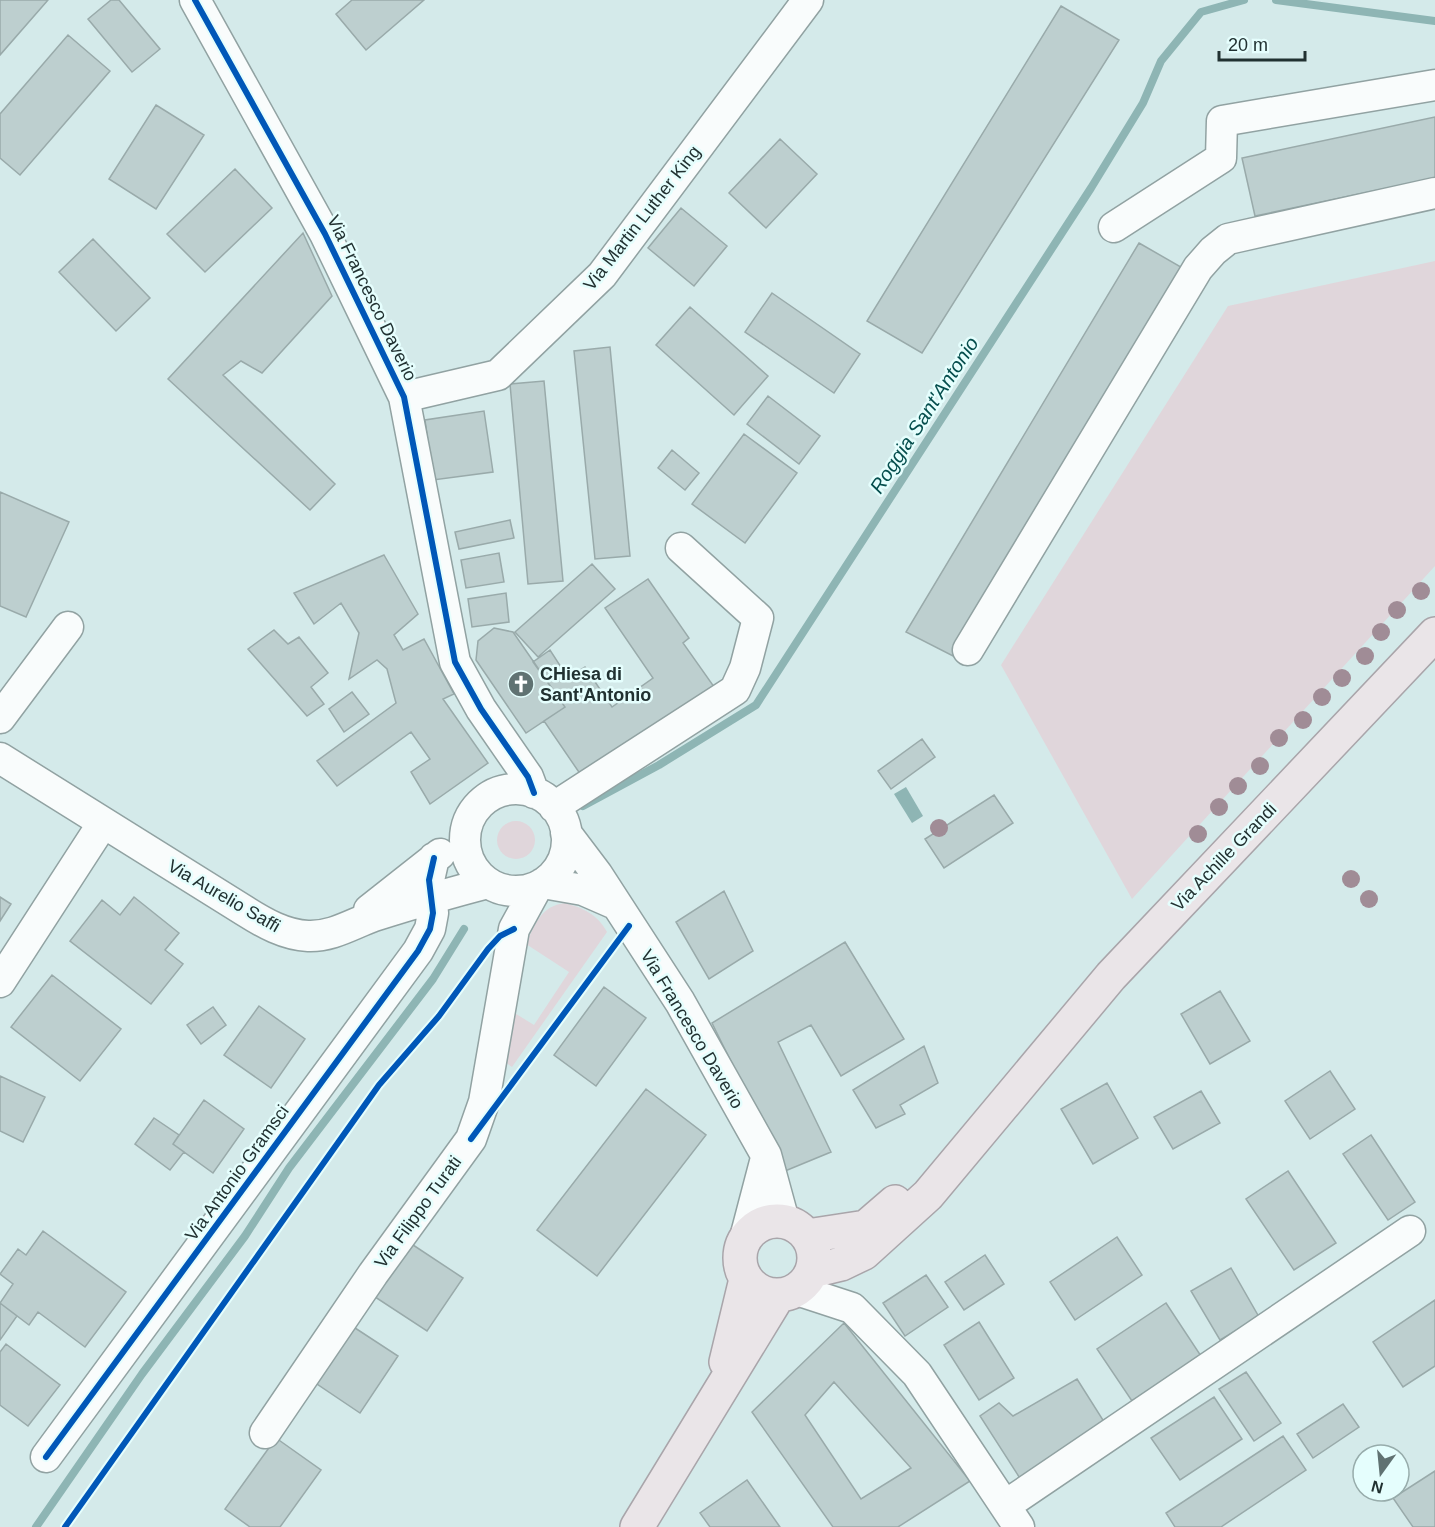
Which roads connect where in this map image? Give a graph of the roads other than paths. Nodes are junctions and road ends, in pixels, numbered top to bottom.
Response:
1 (195, 0) edge
2 (808, 0) edge
3 (1435, 85) edge
4 (1435, 193) edge
5 (1114, 227) dead end
6 (404, 397) junction
7 (681, 548) dead end
8 (68, 627) dead end
9 (1435, 634) edge
10 (968, 650) dead end
11 (0, 718) edge
12 (508, 750) junction
13 (0, 758) edge
14 (501, 791) junction
15 (552, 811) junction
16 (103, 823) junction
17 (465, 833) junction
18 (434, 858) junction
19 (494, 885) junction
20 (540, 885) junction
21 (430, 898) junction
22 (615, 904) junction
23 (353, 923) junction
24 (514, 929) junction
25 (0, 982) edge
26 (1018, 1086) junction
27 (766, 1155) junction
28 (796, 1229) junction
29 (1410, 1231) dead end
30 (745, 1238) junction
31 (746, 1279) junction
32 (796, 1286) junction
33 (720, 1388) junction
34 (265, 1433) dead end
35 (46, 1458) dead end
36 (1012, 1516) edge
37 (637, 1527) edge

1 - 6 street, Via Francesco Daverio
2 - 6 street, Via Martin Luther King
3 - 5 street
4 - 10 street
6 - 12 street, Via Francesco Daverio
7 - 15 street
8 - 11 street
9 - 26 main road, Via Achille Grandi
12 - 14 street
12 - 15 street, Via Francesco Daverio
13 - 16 street, Via Aurelio Saffi
14 - 15 street
14 - 17 street
15 - 20 street
15 - 22 street, Via Francesco Daverio
16 - 23 street, Via Aurelio Saffi
16 - 25 street
17 - 18 street, Via Aurelio Saffi
17 - 19 street
18 - 21 street, Via Antonio Gramsci
18 - 23 street, Via Aurelio Saffi
19 - 20 street
19 - 21 street, Via Aurelio Saffi
19 - 24 street, Via Filippo Turati
20 - 22 street
20 - 24 street, Via Filippo Turati
21 - 23 street, Via Aurelio Saffi
21 - 35 street, Via Antonio Gramsci
22 - 27 street, Via Francesco Daverio
24 - 34 street, Via Filippo Turati
26 - 28 main road, Via Achille Grandi
26 - 32 main road, Via Achille Grandi
27 - 28 street, Via Francesco Daverio
27 - 30 street
28 - 30 main road
28 - 32 main road
29 - 36 street
30 - 31 main road
31 - 32 main road
31 - 33 main road
32 - 33 main road
32 - 36 street
33 - 37 main road

